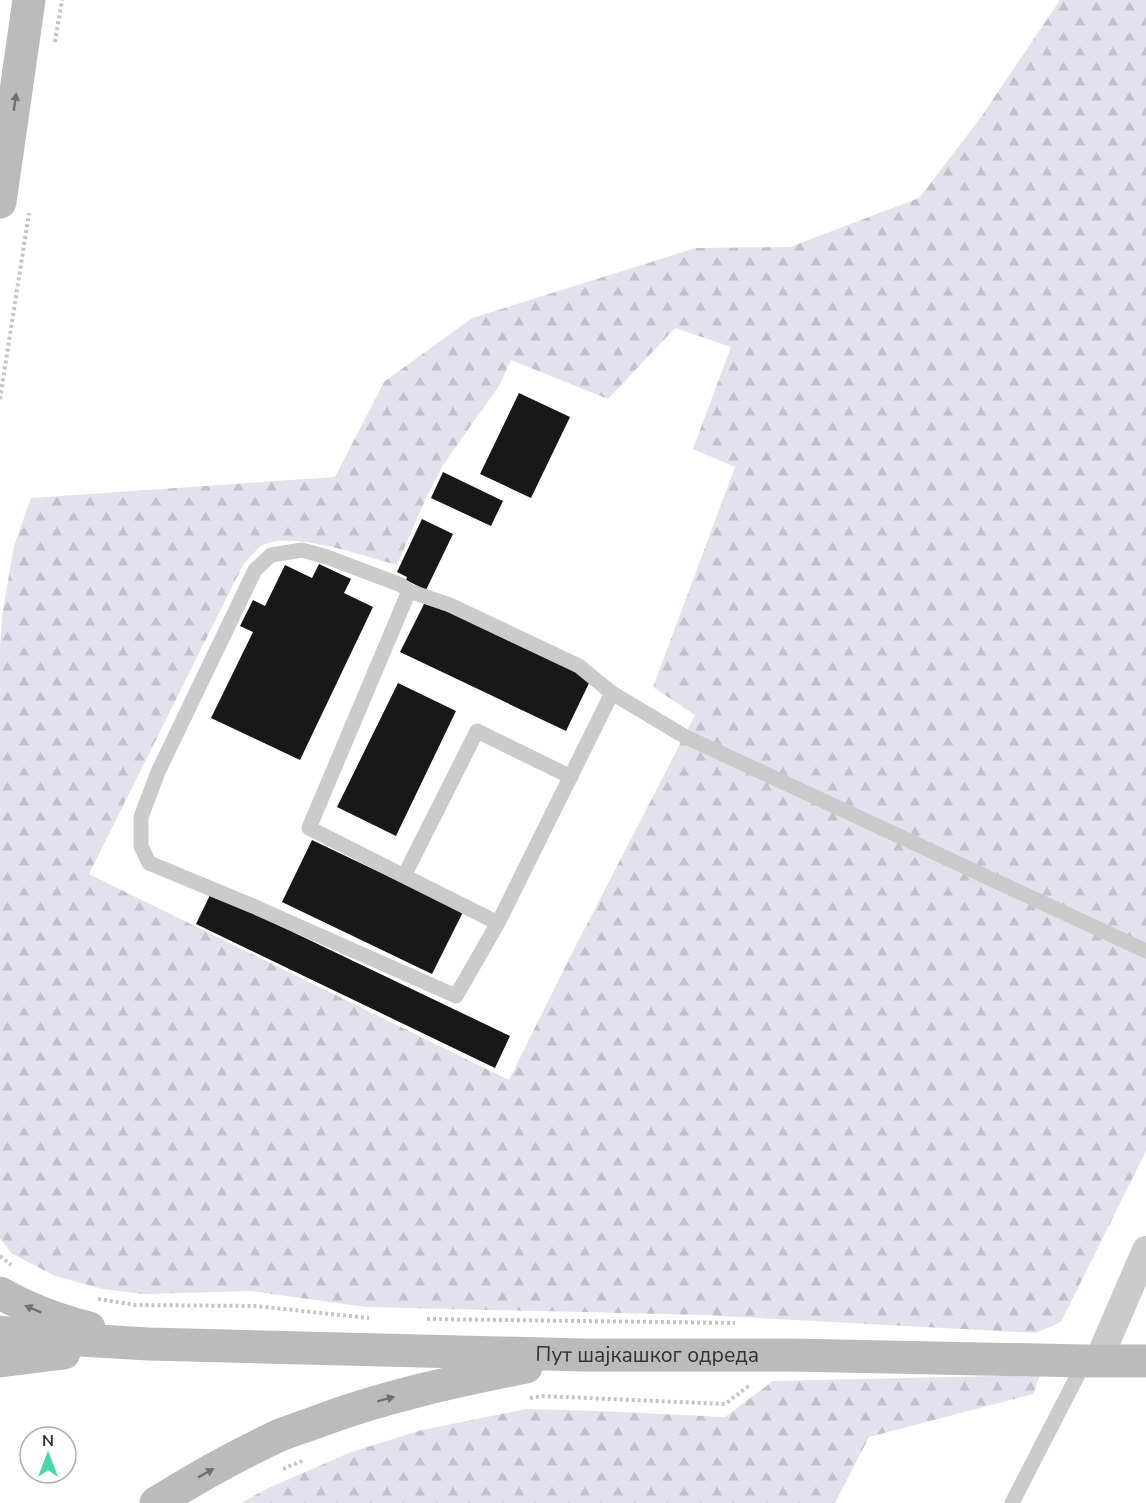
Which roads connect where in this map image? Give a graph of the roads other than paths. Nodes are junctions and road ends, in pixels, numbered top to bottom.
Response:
1 (30, 0) edge
2 (0, 202) edge
3 (409, 591) junction
4 (612, 693) junction
5 (571, 777) junction
6 (404, 876) junction
7 (498, 923) junction
8 (1146, 951) edge
9 (1146, 1250) edge
10 (8, 1280) edge
11 (0, 1332) edge
12 (149, 1344) junction
13 (583, 1355) junction
14 (0, 1360) edge
15 (1091, 1361) junction
16 (1146, 1361) edge
17 (156, 1503) edge
18 (1012, 1503) edge

2 -> 1 street
3 - 4 lane
3 - 6 lane
3 - 7 lane
4 - 5 lane
4 - 8 lane
5 - 6 lane
5 - 7 lane
6 - 7 lane
9 - 15 street
12 -> 10 street
11 - 12 street, Пут шајкашког одреда
12 - 13 street, Пут шајкашког одреда
12 - 14 street, Пут шајкашког одреда
13 - 15 street, Пут шајкашког одреда
17 -> 13 street
15 - 16 street, Пут шајкашког одреда
15 - 18 lane

